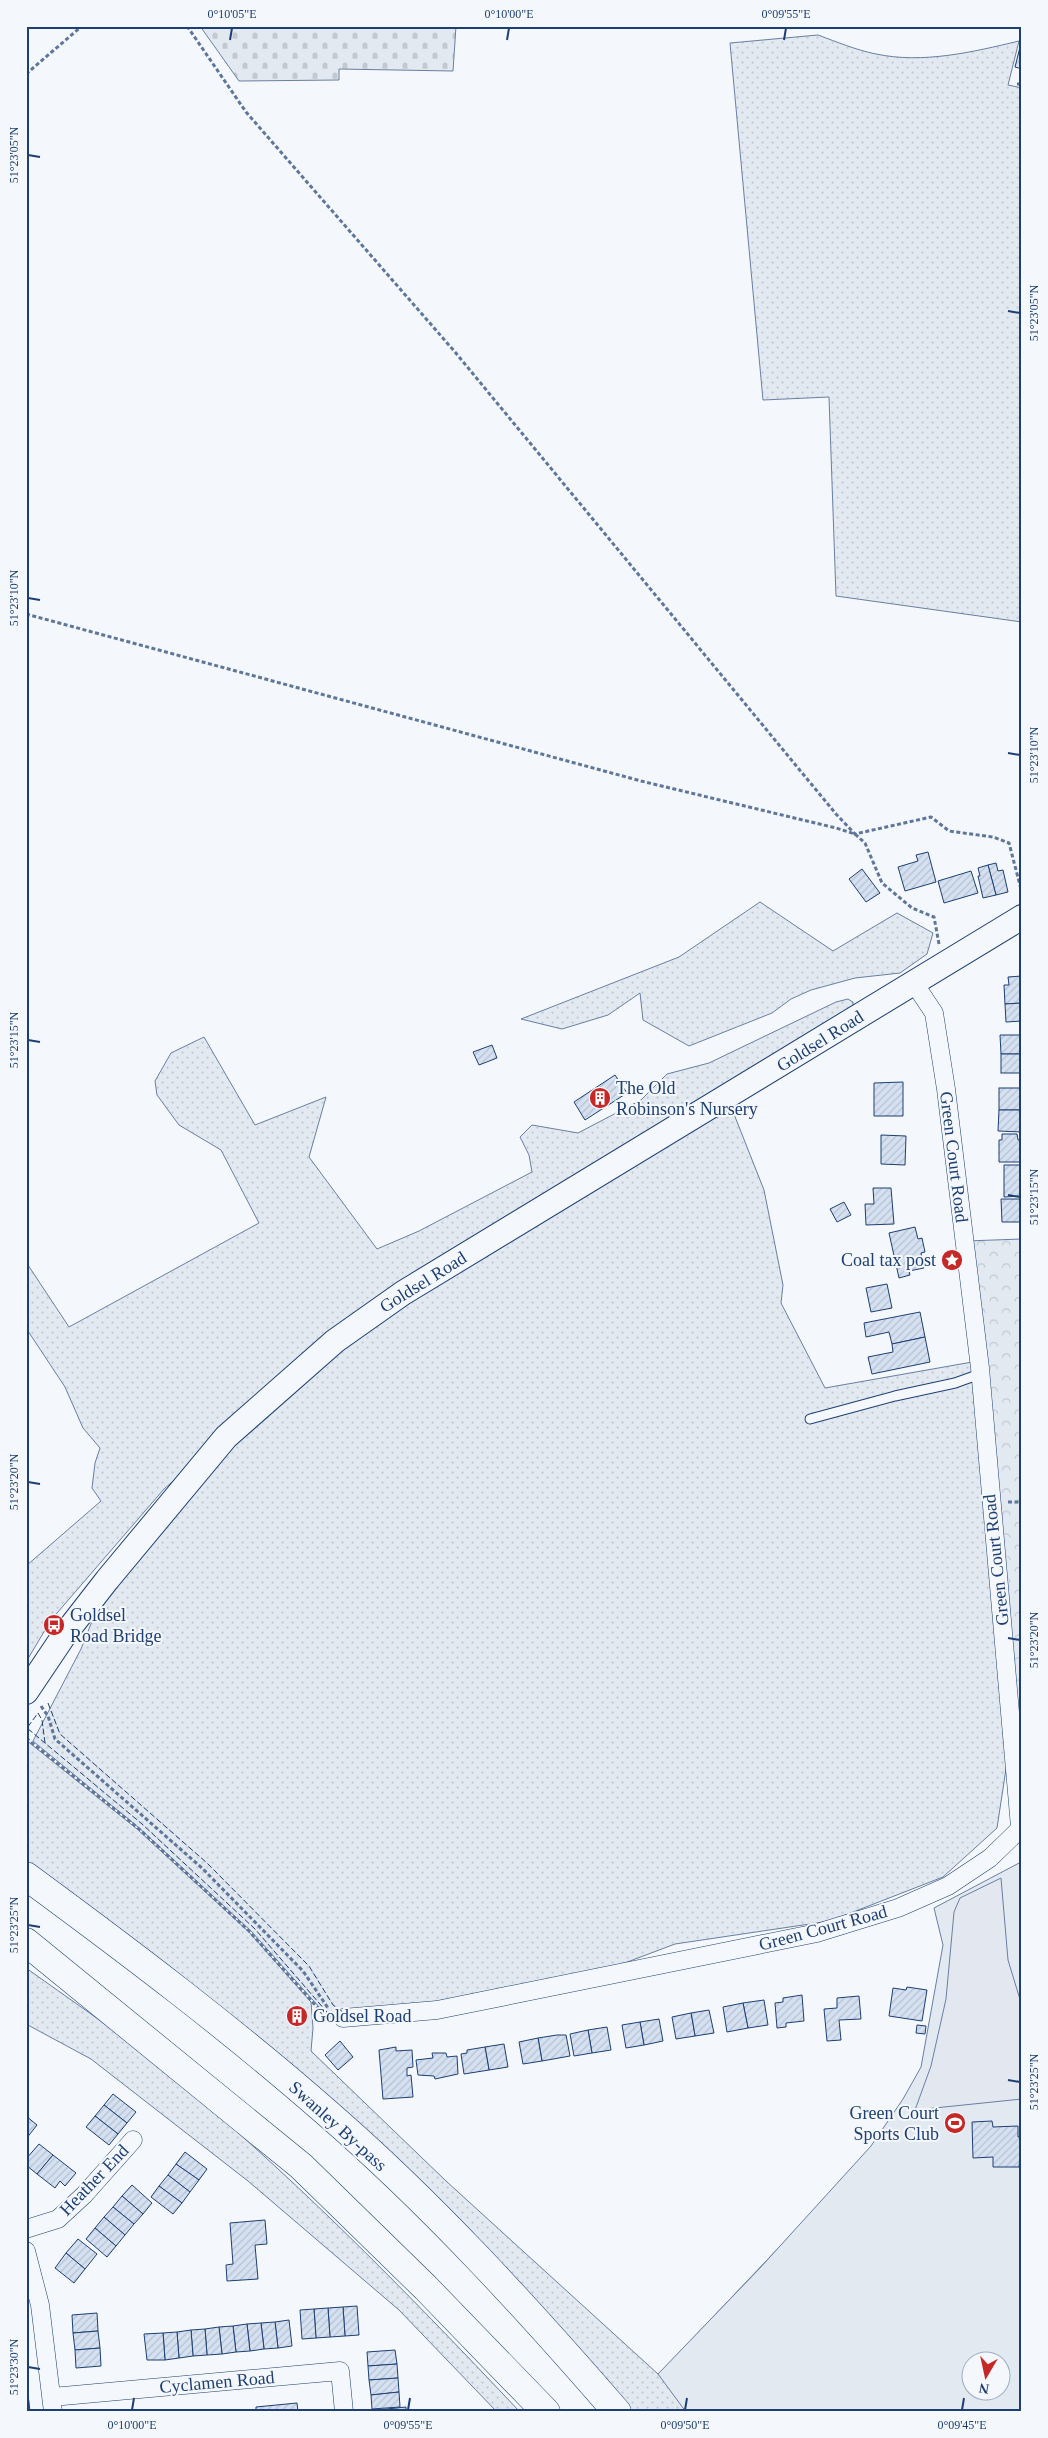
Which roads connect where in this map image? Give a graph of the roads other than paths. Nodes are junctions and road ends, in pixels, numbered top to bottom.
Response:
1 (1022, 917) edge
2 (914, 983) junction
3 (980, 1374) junction
4 (810, 1419) dead end
5 (32, 1698) edge
6 (1021, 1827) edge
7 (26, 1876) edge
8 (26, 1942) edge
9 (336, 2019) road end
10 (133, 2140) dead end
11 (26, 2229) edge
12 (26, 2251) edge
13 (53, 2404) edge
14 (344, 2412) edge
15 (546, 2412) edge
16 (617, 2412) edge

1 - 2 main road
2 - 3 street, Green Court Road
2 - 5 main road, Goldsel Road
3 - 4 lane
3 - 6 street, Green Court Road
6 - 9 street, Green Court Road
7 - 16 highway, Swanley By-pass
8 - 15 highway
10 - 11 street, Heather End
12 - 13 street
13 - 14 street, Cyclamen Road

